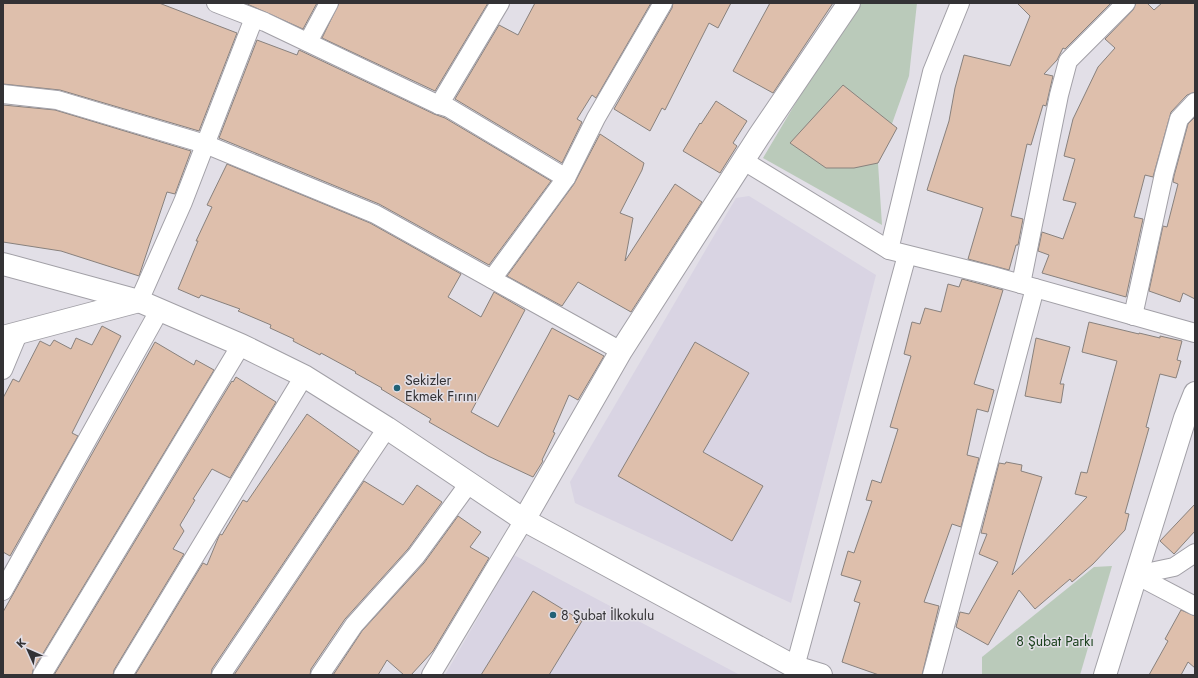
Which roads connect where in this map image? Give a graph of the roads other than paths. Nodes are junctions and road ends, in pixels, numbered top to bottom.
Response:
1 (216, 3) edge
2 (329, 3) edge
3 (500, 3) edge
4 (663, 3) edge
5 (849, 3) edge
6 (1126, 3) edge
7 (958, 4) edge
8 (254, 18) junction
9 (308, 42) junction
10 (3, 94) edge
11 (1195, 102) edge
12 (439, 105) junction
13 (205, 144) junction
14 (744, 161) junction
15 (566, 178) junction
16 (889, 250) junction
17 (907, 255) junction
18 (3, 264) edge
19 (492, 279) junction
20 (1028, 286) junction
21 (139, 301) junction
22 (159, 311) junction
23 (1133, 316) junction
24 (1195, 333) edge
25 (11, 336) edge
26 (241, 345) junction
27 (622, 351) junction
28 (3, 370) edge
29 (304, 376) junction
30 (1195, 393) edge
31 (387, 428) junction
32 (470, 482) junction
33 (524, 520) junction
34 (1195, 553) edge
35 (1136, 575) junction
36 (3, 591) edge
37 (1195, 606) edge
38 (798, 671) edge
39 (42, 675) edge
40 (123, 675) edge
41 (221, 675) edge
42 (320, 675) edge
43 (431, 675) edge
44 (821, 675) edge
45 (932, 675) edge
46 (1105, 675) edge

1 - 8 street
2 - 9 street
3 - 12 street
4 - 15 street
5 - 14 street
6 - 20 street
7 - 16 street
8 - 9 street
8 - 13 street
9 - 12 street
10 - 13 street
11 - 23 street
12 - 15 street
13 - 19 street
13 - 21 street
14 - 16 street
14 - 27 street
15 - 19 street
16 - 17 street
17 - 20 street
17 - 38 street
18 - 21 street
19 - 27 street
20 - 23 street
20 - 45 street
21 - 22 street
21 - 25 street
22 - 26 street
22 - 36 street
23 - 24 street
25 - 28 street
26 - 29 street
26 - 39 street
27 - 33 street
29 - 31 street
29 - 40 street
30 - 35 street
31 - 32 street
31 - 41 street
32 - 33 street
32 - 42 street
33 - 38 street
33 - 43 street
34 - 35 street
35 - 37 street
35 - 46 street
38 - 44 street

